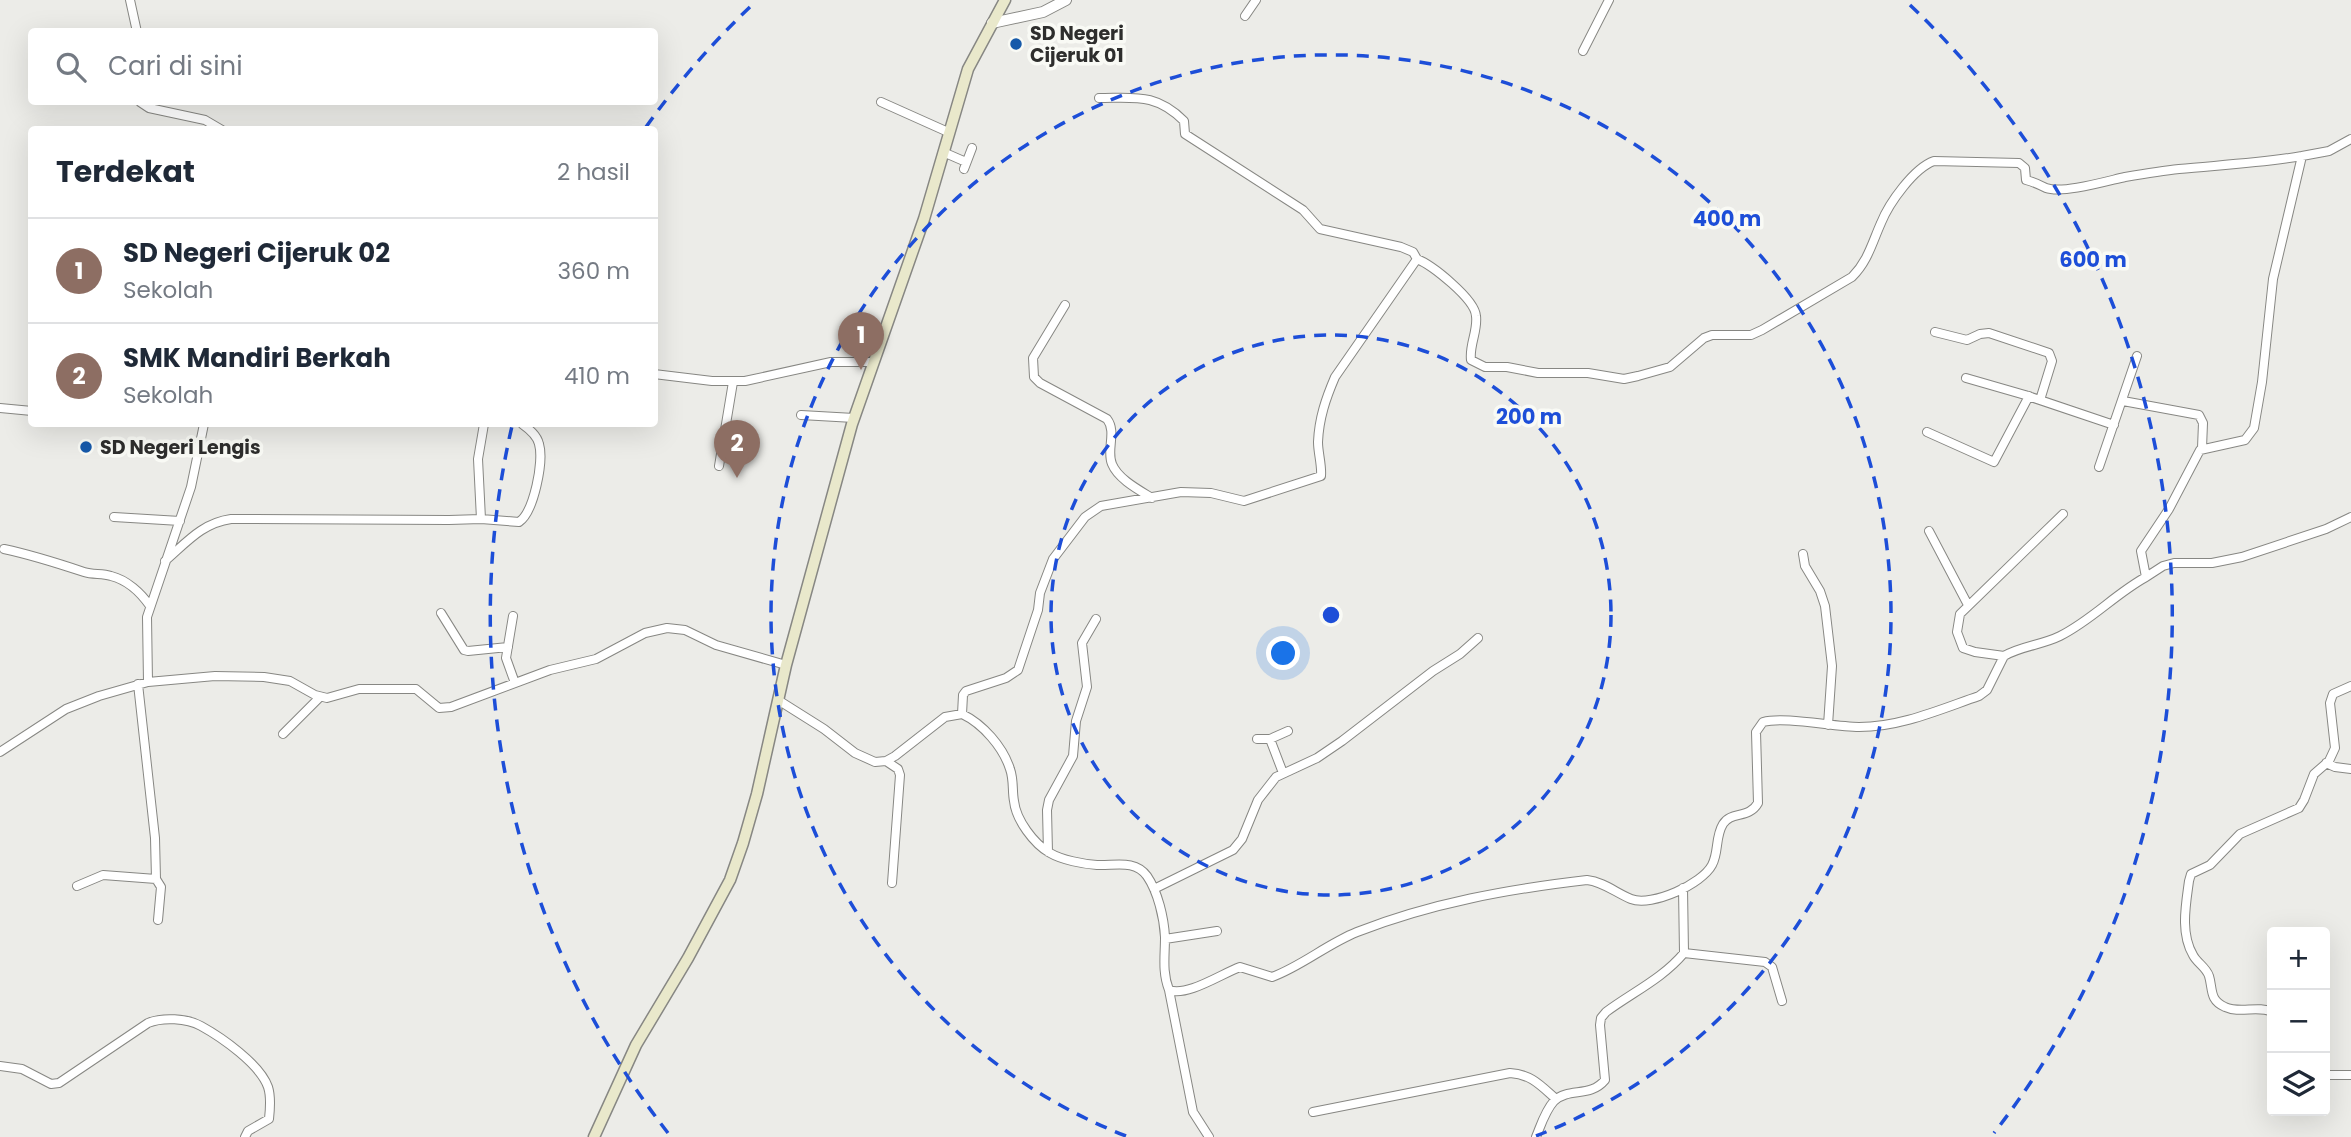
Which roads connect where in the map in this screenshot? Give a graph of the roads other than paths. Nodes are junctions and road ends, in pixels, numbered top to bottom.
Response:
1 (131, 0) edge
2 (1005, 0) edge
3 (1066, 0) edge
4 (1256, 0) edge
5 (1609, 0) edge
6 (1245, 16) dead end
7 (992, 23) junction
8 (136, 28) edge
9 (1583, 51) dead end
10 (1099, 98) dead end
11 (881, 102) dead end
12 (144, 105) edge
13 (215, 126) edge
14 (948, 132) junction
15 (2351, 139) edge
16 (972, 148) dead end
17 (943, 152) junction
18 (2302, 156) junction
19 (1417, 259) junction
20 (1065, 305) dead end
21 (1935, 332) dead end
22 (2137, 356) dead end
23 (872, 362) junction
24 (658, 374) edge
25 (1966, 378) dead end
26 (733, 382) junction
27 (2029, 396) junction
28 (2040, 400) junction
29 (2123, 401) junction
30 (0, 408) edge
31 (28, 411) edge
32 (801, 415) dead end
33 (854, 418) junction
34 (2113, 425) junction
35 (203, 427) edge
36 (483, 427) edge
37 (525, 427) edge
38 (1927, 432) dead end
39 (2203, 448) junction
40 (719, 466) dead end
41 (2099, 467) dead end
42 (1152, 498) junction
43 (2063, 514) dead end
44 (114, 517) dead end
45 (481, 519) junction
46 (2351, 519) edge
47 (180, 521) junction
48 (1929, 531) dead end
49 (4, 549) dead end
50 (1803, 554) dead end
51 (165, 561) junction
52 (2146, 577) junction
53 (1968, 605) junction
54 (150, 606) junction
55 (441, 613) dead end
56 (513, 615) dead end
57 (1096, 619) dead end
58 (1478, 638) dead end
59 (508, 648) junction
60 (2004, 656) junction
61 (786, 665) junction
62 (512, 677) junction
63 (148, 682) junction
64 (138, 684) junction
65 (2351, 686) edge
66 (320, 697) junction
67 (778, 701) junction
68 (962, 714) junction
69 (1828, 725) junction
70 (1289, 731) dead end
71 (283, 734) dead end
72 (1257, 738) dead end
73 (1270, 738) junction
74 (0, 752) edge
75 (886, 761) junction
76 (2326, 763) junction
77 (2351, 769) edge
78 (1283, 773) junction
79 (1048, 852) junction
80 (156, 879) junction
81 (892, 883) dead end
82 (77, 886) dead end
83 (1683, 888) junction
84 (1154, 889) junction
85 (158, 920) dead end
86 (1217, 931) dead end
87 (1165, 939) junction
88 (1684, 953) junction
89 (1169, 990) junction
90 (1782, 1001) dead end
91 (2267, 1009) edge
92 (0, 1066) edge
93 (2330, 1075) edge
94 (2351, 1075) edge
95 (1556, 1100) junction
96 (1313, 1112) dead end
97 (245, 1137) edge
98 (594, 1137) edge
99 (1209, 1137) edge
100 (1536, 1137) edge

1 - 8 street
2 - 7 main road
3 - 7 street
4 - 6 street
5 - 9 street
7 - 14 main road
10 - 19 street
11 - 14 street
12 - 13 street
14 - 17 main road
15 - 18 street
16 - 17 street
17 - 23 main road
18 - 19 street
18 - 39 street
19 - 42 street
20 - 42 street
21 - 28 street
22 - 29 street
23 - 26 street
23 - 33 main road
24 - 26 street
25 - 27 street
26 - 40 street
27 - 28 street
27 - 38 street
28 - 34 street
29 - 34 street
29 - 39 street
30 - 31 street
32 - 33 street
33 - 61 main road
34 - 41 street
35 - 47 street
36 - 45 street
37 - 45 street
39 - 52 street
42 - 68 street
43 - 53 street
44 - 47 street
45 - 51 street
46 - 52 street
47 - 51 street
48 - 53 street
49 - 54 street
50 - 69 street
51 - 54 street
52 - 60 street
53 - 60 street
54 - 63 street
55 - 59 street
56 - 59 street
57 - 79 street
58 - 78 street
59 - 62 street
60 - 69 street
61 - 62 street
61 - 67 main road
62 - 66 street
63 - 64 street
63 - 66 street
64 - 74 street
64 - 80 street
65 - 76 street
66 - 71 street
67 - 75 street
67 - 98 main road
68 - 75 street
68 - 79 street
69 - 83 street
70 - 73 street
72 - 73 street
73 - 78 street
75 - 81 street
76 - 77 street
76 - 91 street
78 - 84 street
79 - 84 street
80 - 82 street
80 - 85 street
83 - 88 street
83 - 89 street
84 - 87 street
86 - 87 street
87 - 89 street
88 - 90 street
88 - 95 street
89 - 99 street
92 - 97 street
93 - 94 street
95 - 96 street
95 - 100 street

